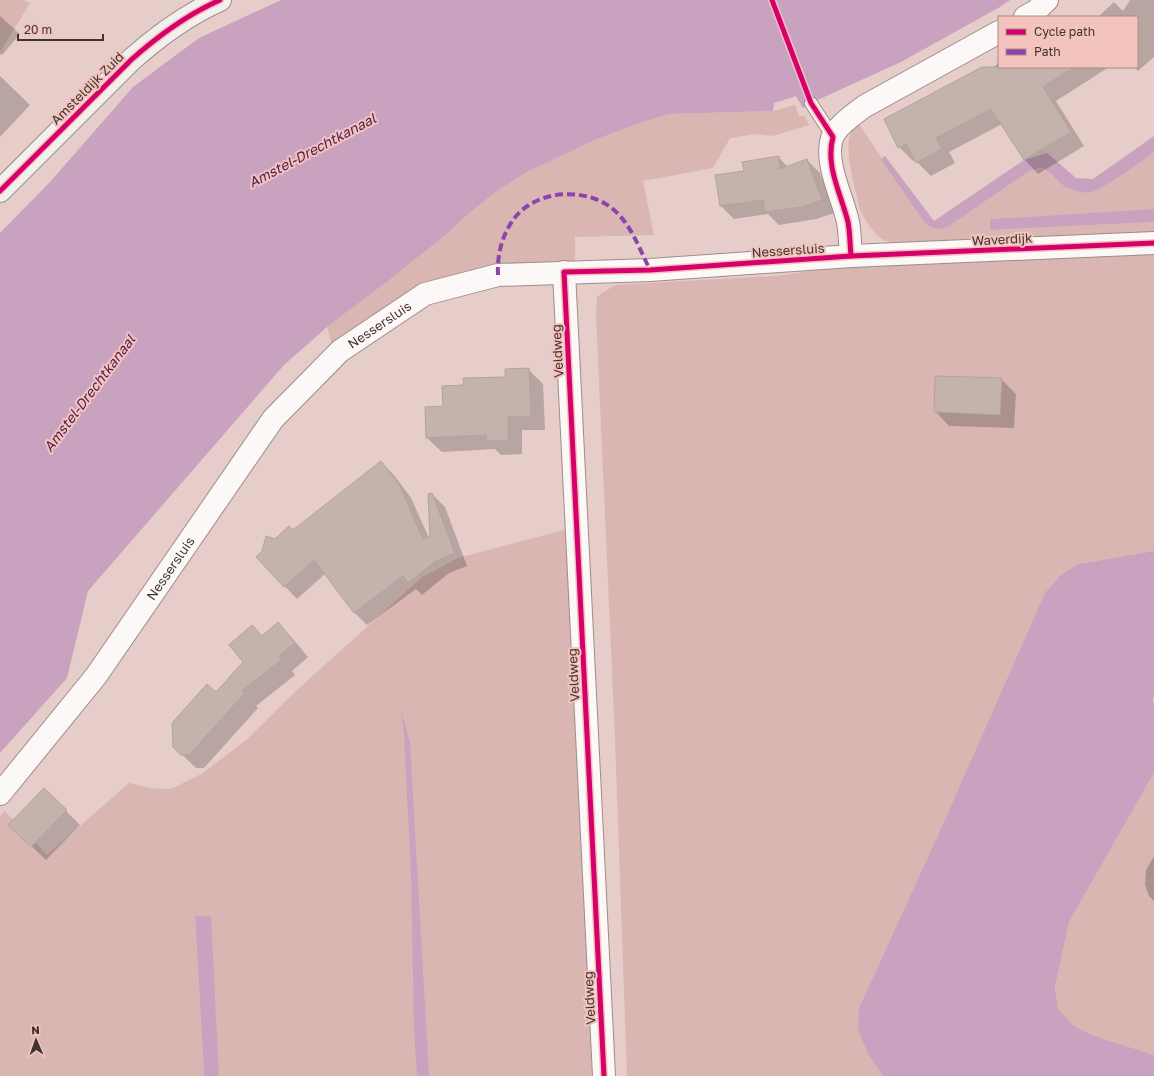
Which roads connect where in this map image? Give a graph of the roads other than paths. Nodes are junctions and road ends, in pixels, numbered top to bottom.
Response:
1 (1047, 0) edge
2 (216, 1) edge
3 (1027, 16) edge
4 (998, 33) edge
5 (811, 103) dead end
6 (833, 137) junction
7 (0, 191) edge
8 (1154, 243) edge
9 (851, 256) junction
10 (564, 272) junction
11 (0, 794) edge
12 (604, 1076) edge

1 - 3 street
2 - 7 street, Amsteldijk Zuid
4 - 6 street
5 - 6 lane
6 - 9 street
8 - 9 street, Waverdijk
9 - 10 street, Nessersluis
10 - 11 street, Nessersluis
10 - 12 street, Veldweg

